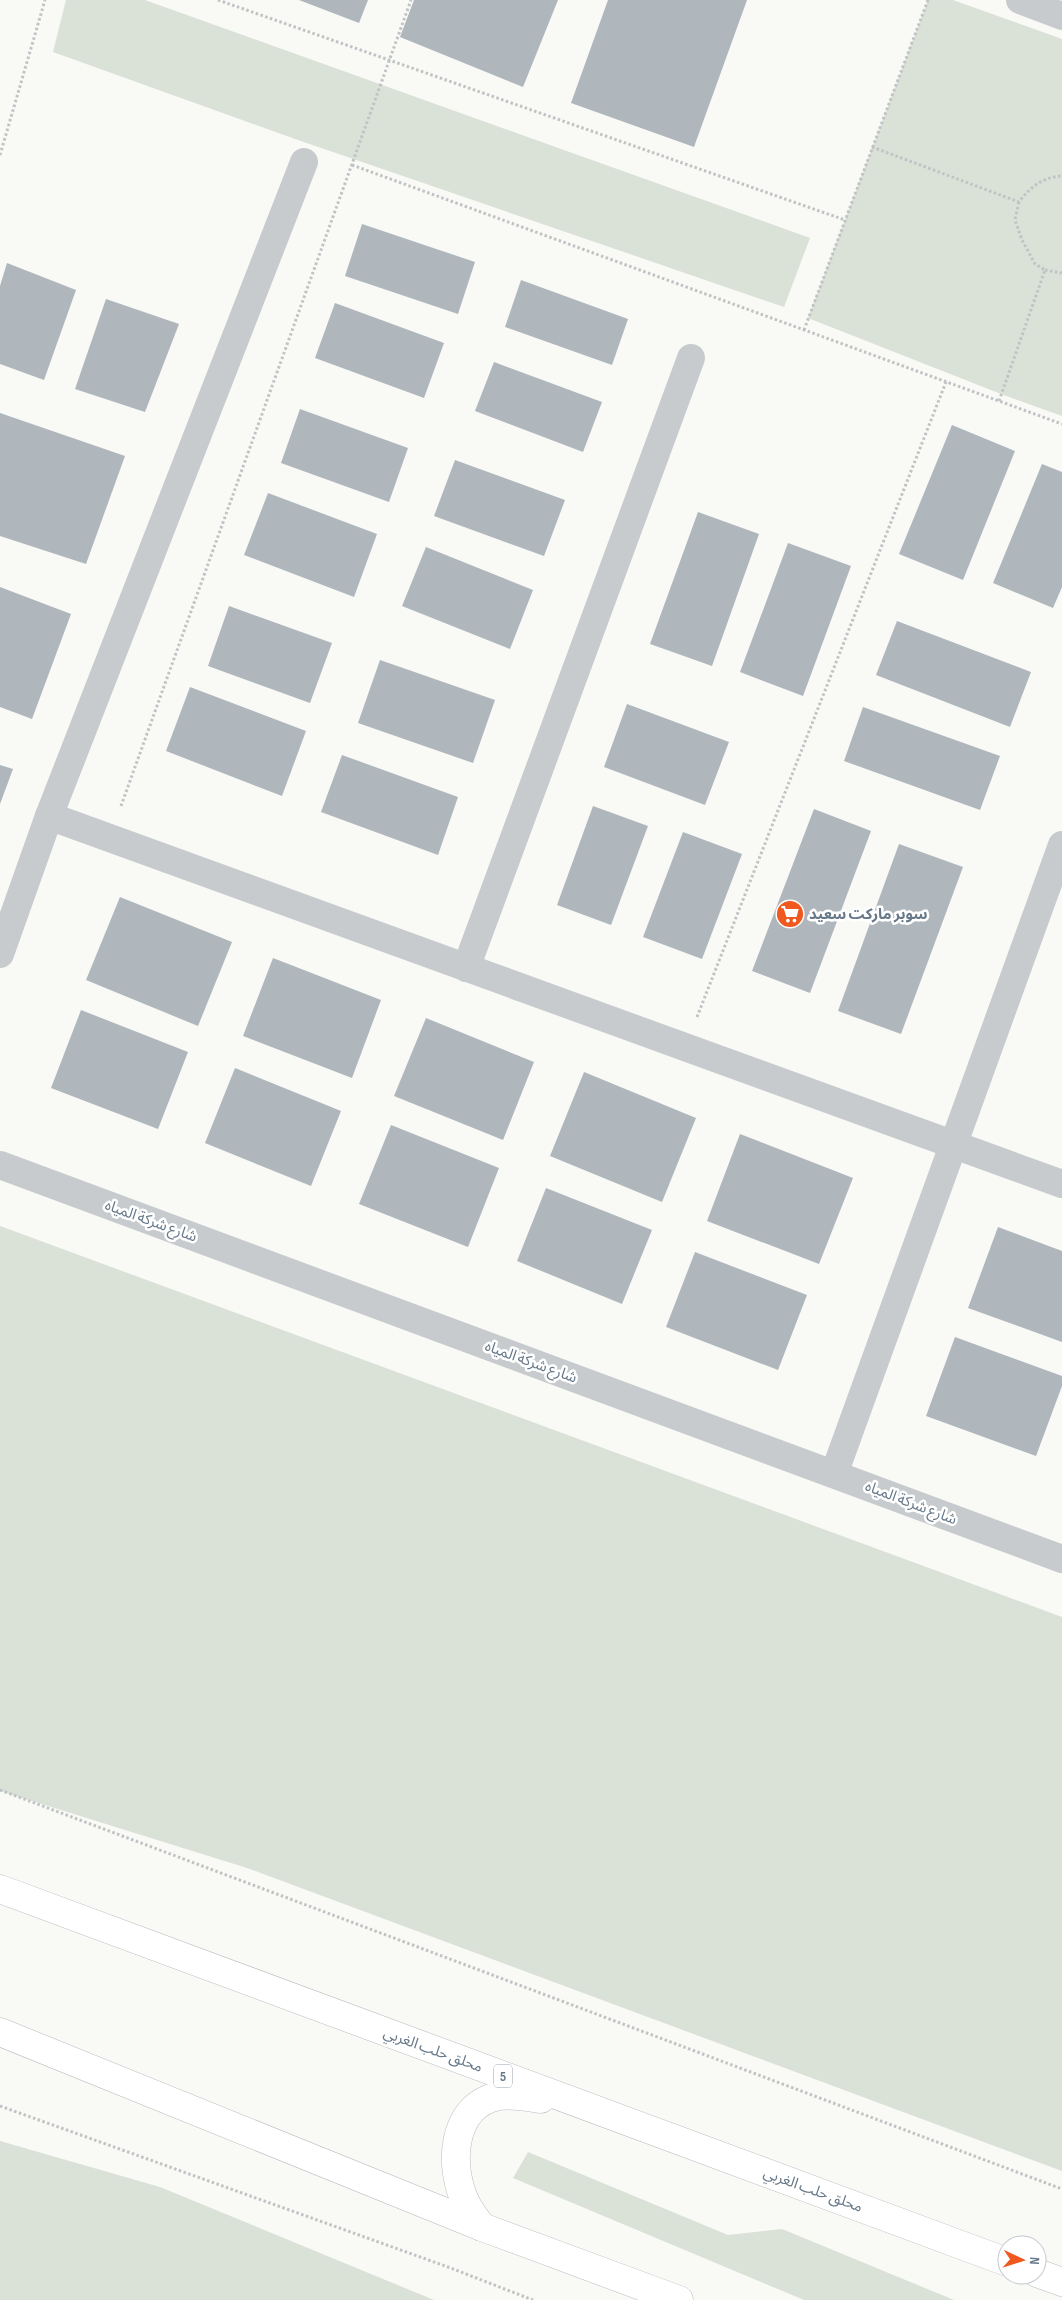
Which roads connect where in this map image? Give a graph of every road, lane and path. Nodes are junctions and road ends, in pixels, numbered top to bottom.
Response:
1 (45, 0) edge
2 (218, 0) edge
3 (411, 0) edge
4 (928, 0) edge
5 (1020, 0) edge
6 (1062, 16) edge
7 (389, 60) junction
8 (872, 147) junction
9 (0, 156) edge
10 (304, 162) dead end
11 (352, 165) junction
12 (1062, 176) edge
13 (1019, 202) junction
14 (845, 220) junction
15 (1045, 270) junction
16 (1062, 273) edge
17 (804, 330) junction
18 (690, 358) dead end
19 (946, 382) junction
20 (998, 401) junction
21 (1062, 424) edge
22 (49, 816) junction
23 (109, 838) junction
24 (1062, 845) edge
25 (0, 954) edge
26 (466, 968) junction
27 (686, 1047) junction
28 (954, 1144) junction
29 (0, 1165) edge
30 (1062, 1184) edge
31 (834, 1474) junction
32 (1062, 1559) edge
33 (0, 1790) edge
34 (0, 1889) edge
35 (0, 2032) edge
36 (575, 2102) junction
37 (0, 2106) edge
38 (1062, 2189) edge
39 (482, 2227) junction
40 (997, 2258) edge
41 (1047, 2277) edge
42 (1062, 2282) edge
43 (533, 2300) edge
44 (679, 2300) edge

1 - 9 path
2 - 7 path
3 - 7 path
4 - 8 path
5 - 6 street
7 - 11 path
7 - 14 path
8 - 13 path
8 - 14 path
10 - 22 street
11 - 17 path
11 - 23 path
12 - 13 path
13 - 15 path
14 - 17 path
15 - 16 path
15 - 20 path
17 - 19 path
18 - 26 street
19 - 20 path
19 - 27 path
20 - 21 path
22 - 23 street
22 - 25 street
23 - 26 street
24 - 28 street
26 - 27 street
27 - 28 street
28 - 30 street
28 - 31 street
29 - 31 street, شارع شركة المياه
31 - 32 street, شارع شركة المياه
33 - 38 path
34 - 36 highway, محلق حلب الغربي / 5
35 - 39 highway
36 - 39 highway
36 - 40 highway, محلق حلب الغربي / 5
37 - 43 path
39 - 44 highway
41 - 42 highway

